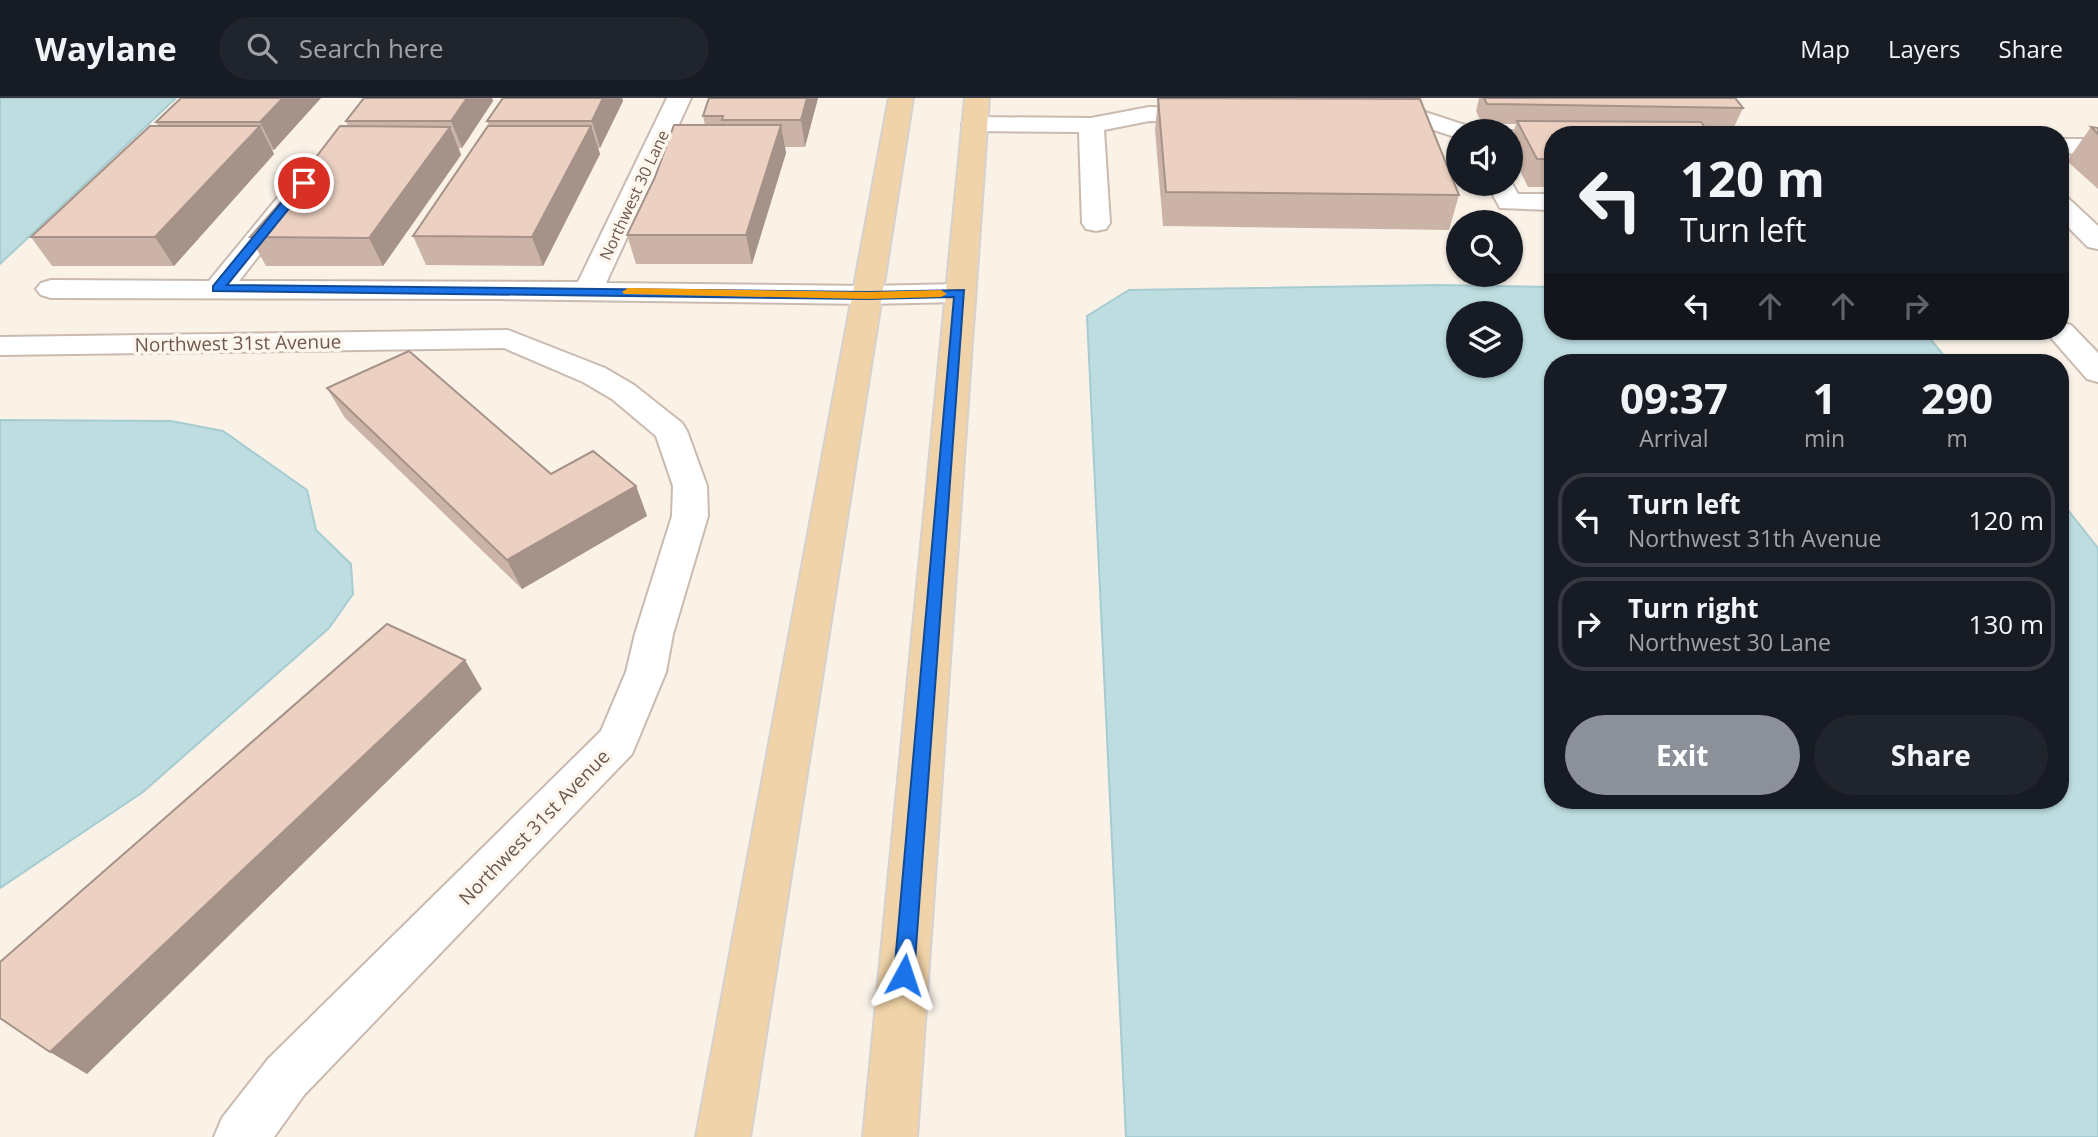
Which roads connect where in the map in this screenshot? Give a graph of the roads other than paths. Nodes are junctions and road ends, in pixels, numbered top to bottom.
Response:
1 (679, 98) edge
2 (901, 98) edge
3 (975, 111) edge
4 (1232, 116) edge
5 (1356, 118) edge
6 (1091, 125) junction
7 (1446, 126) edge
8 (1523, 138) edge
9 (1544, 139) edge
10 (2069, 146) edge
11 (2098, 147) edge
12 (304, 183) edge
13 (1507, 196) edge
14 (1544, 202) edge
15 (2069, 214) edge
16 (1096, 223) dead end
17 (2098, 241) edge
18 (218, 288) junction
19 (51, 289) dead end
20 (588, 291) junction
21 (960, 293) junction
22 (867, 295) junction
23 (2068, 340) edge
24 (0, 346) edge
25 (2098, 372) edge
26 (241, 1137) edge
27 (723, 1137) edge
28 (890, 1137) edge

1 - 20 street, Northwest 30 Lane
2 - 22 main road
3 - 6 street
3 - 21 main road
4 - 6 street
5 - 7 street
6 - 16 street
8 - 9 street
10 - 11 street
12 - 18 street
13 - 14 street
15 - 17 street
18 - 19 street
18 - 20 street
20 - 22 street
21 - 22 street
21 - 28 main road
22 - 27 main road
23 - 25 street
24 - 26 street, Northwest 31st Avenue

